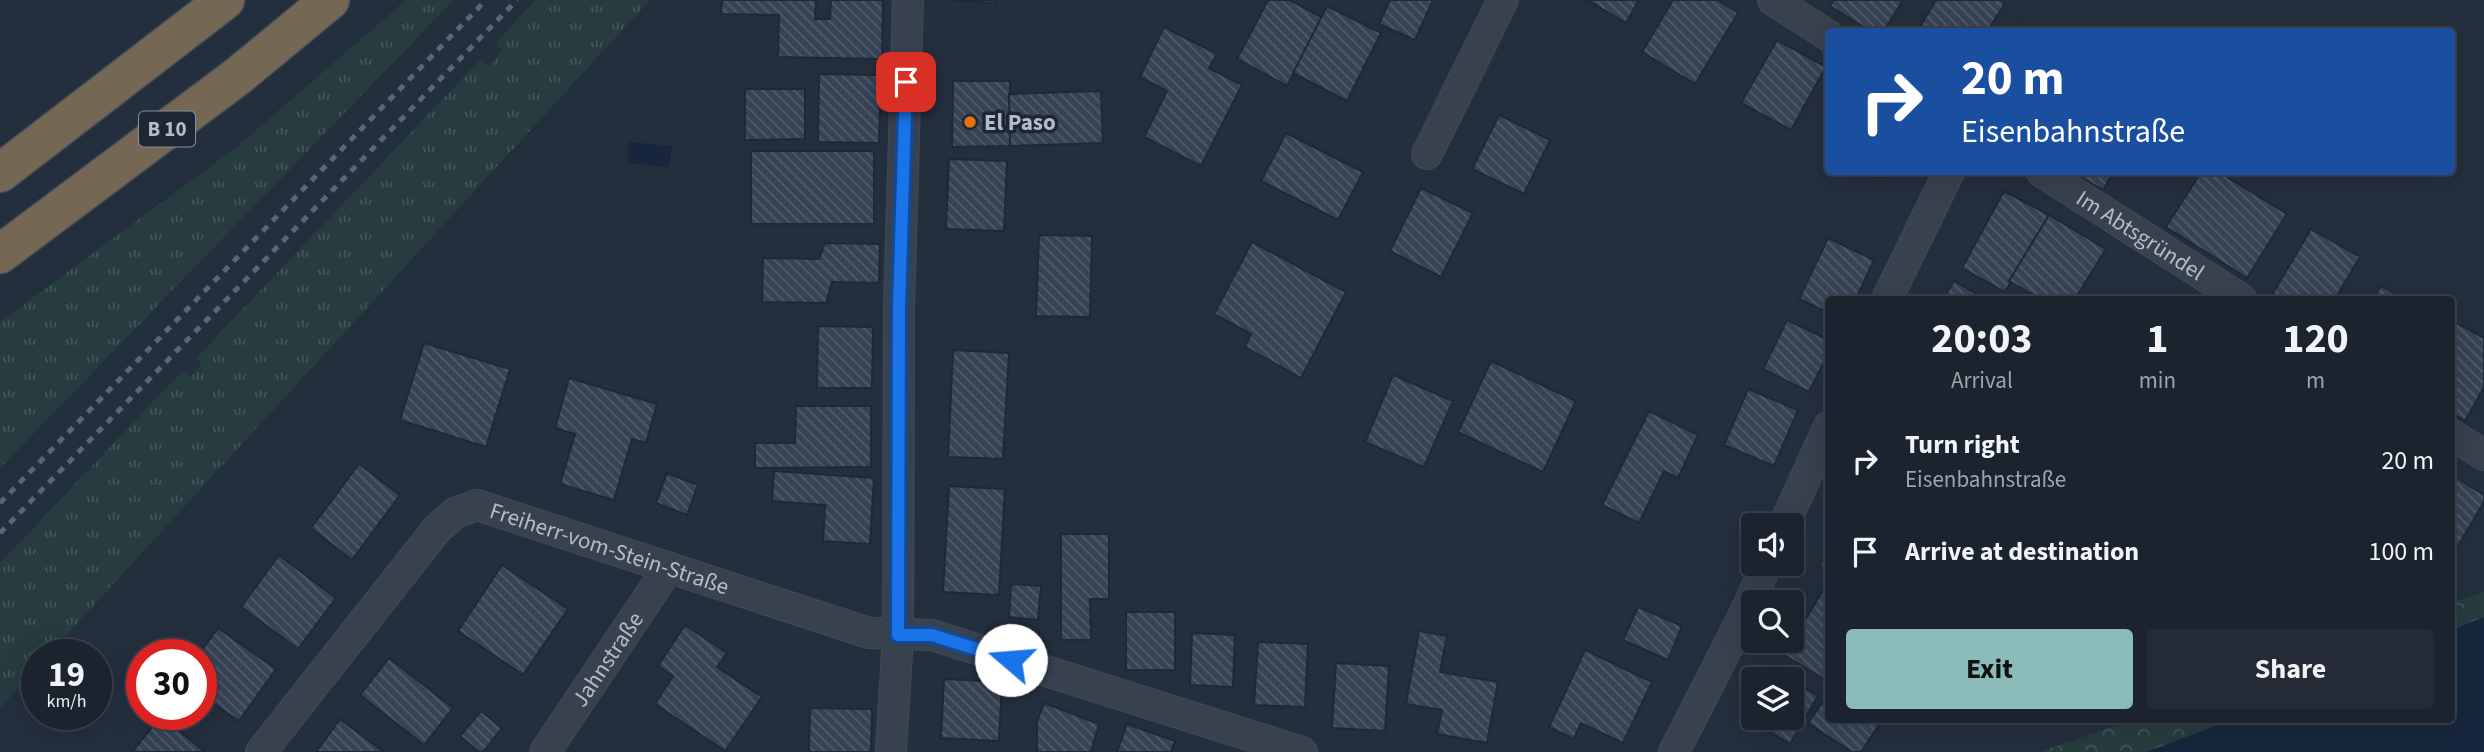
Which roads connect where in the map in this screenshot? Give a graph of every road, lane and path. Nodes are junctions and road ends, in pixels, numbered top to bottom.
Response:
1 (225, 0) edge
2 (330, 0) edge
3 (908, 0) edge
4 (1503, 0) edge
5 (1773, 0) edge
6 (1825, 33) edge
7 (1427, 154) dead end
8 (0, 173) edge
9 (1948, 175) edge
10 (2047, 175) edge
11 (0, 254) edge
12 (1888, 296) edge
13 (2236, 296) edge
14 (1825, 435) edge
15 (2455, 437) edge
16 (2484, 455) edge
17 (1789, 513) edge
18 (669, 567) junction
19 (1762, 576) edge
20 (898, 635) junction
21 (261, 752) edge
22 (545, 752) edge
23 (891, 752) edge
24 (1302, 752) edge
25 (1674, 752) edge

1 - 8 highway
2 - 11 highway, B 10
3 - 20 street
4 - 7 street
5 - 6 street
9 - 12 street
10 - 13 street, Im Abtsgründel
14 - 17 street
15 - 16 street
18 - 20 street, Freiherr-vom-Stein-Straße
18 - 21 street, Freiherr-vom-Stein-Straße
18 - 22 street, Jahnstraße
19 - 25 street
20 - 23 street
20 - 24 street, Freiherr-vom-Stein-Straße

